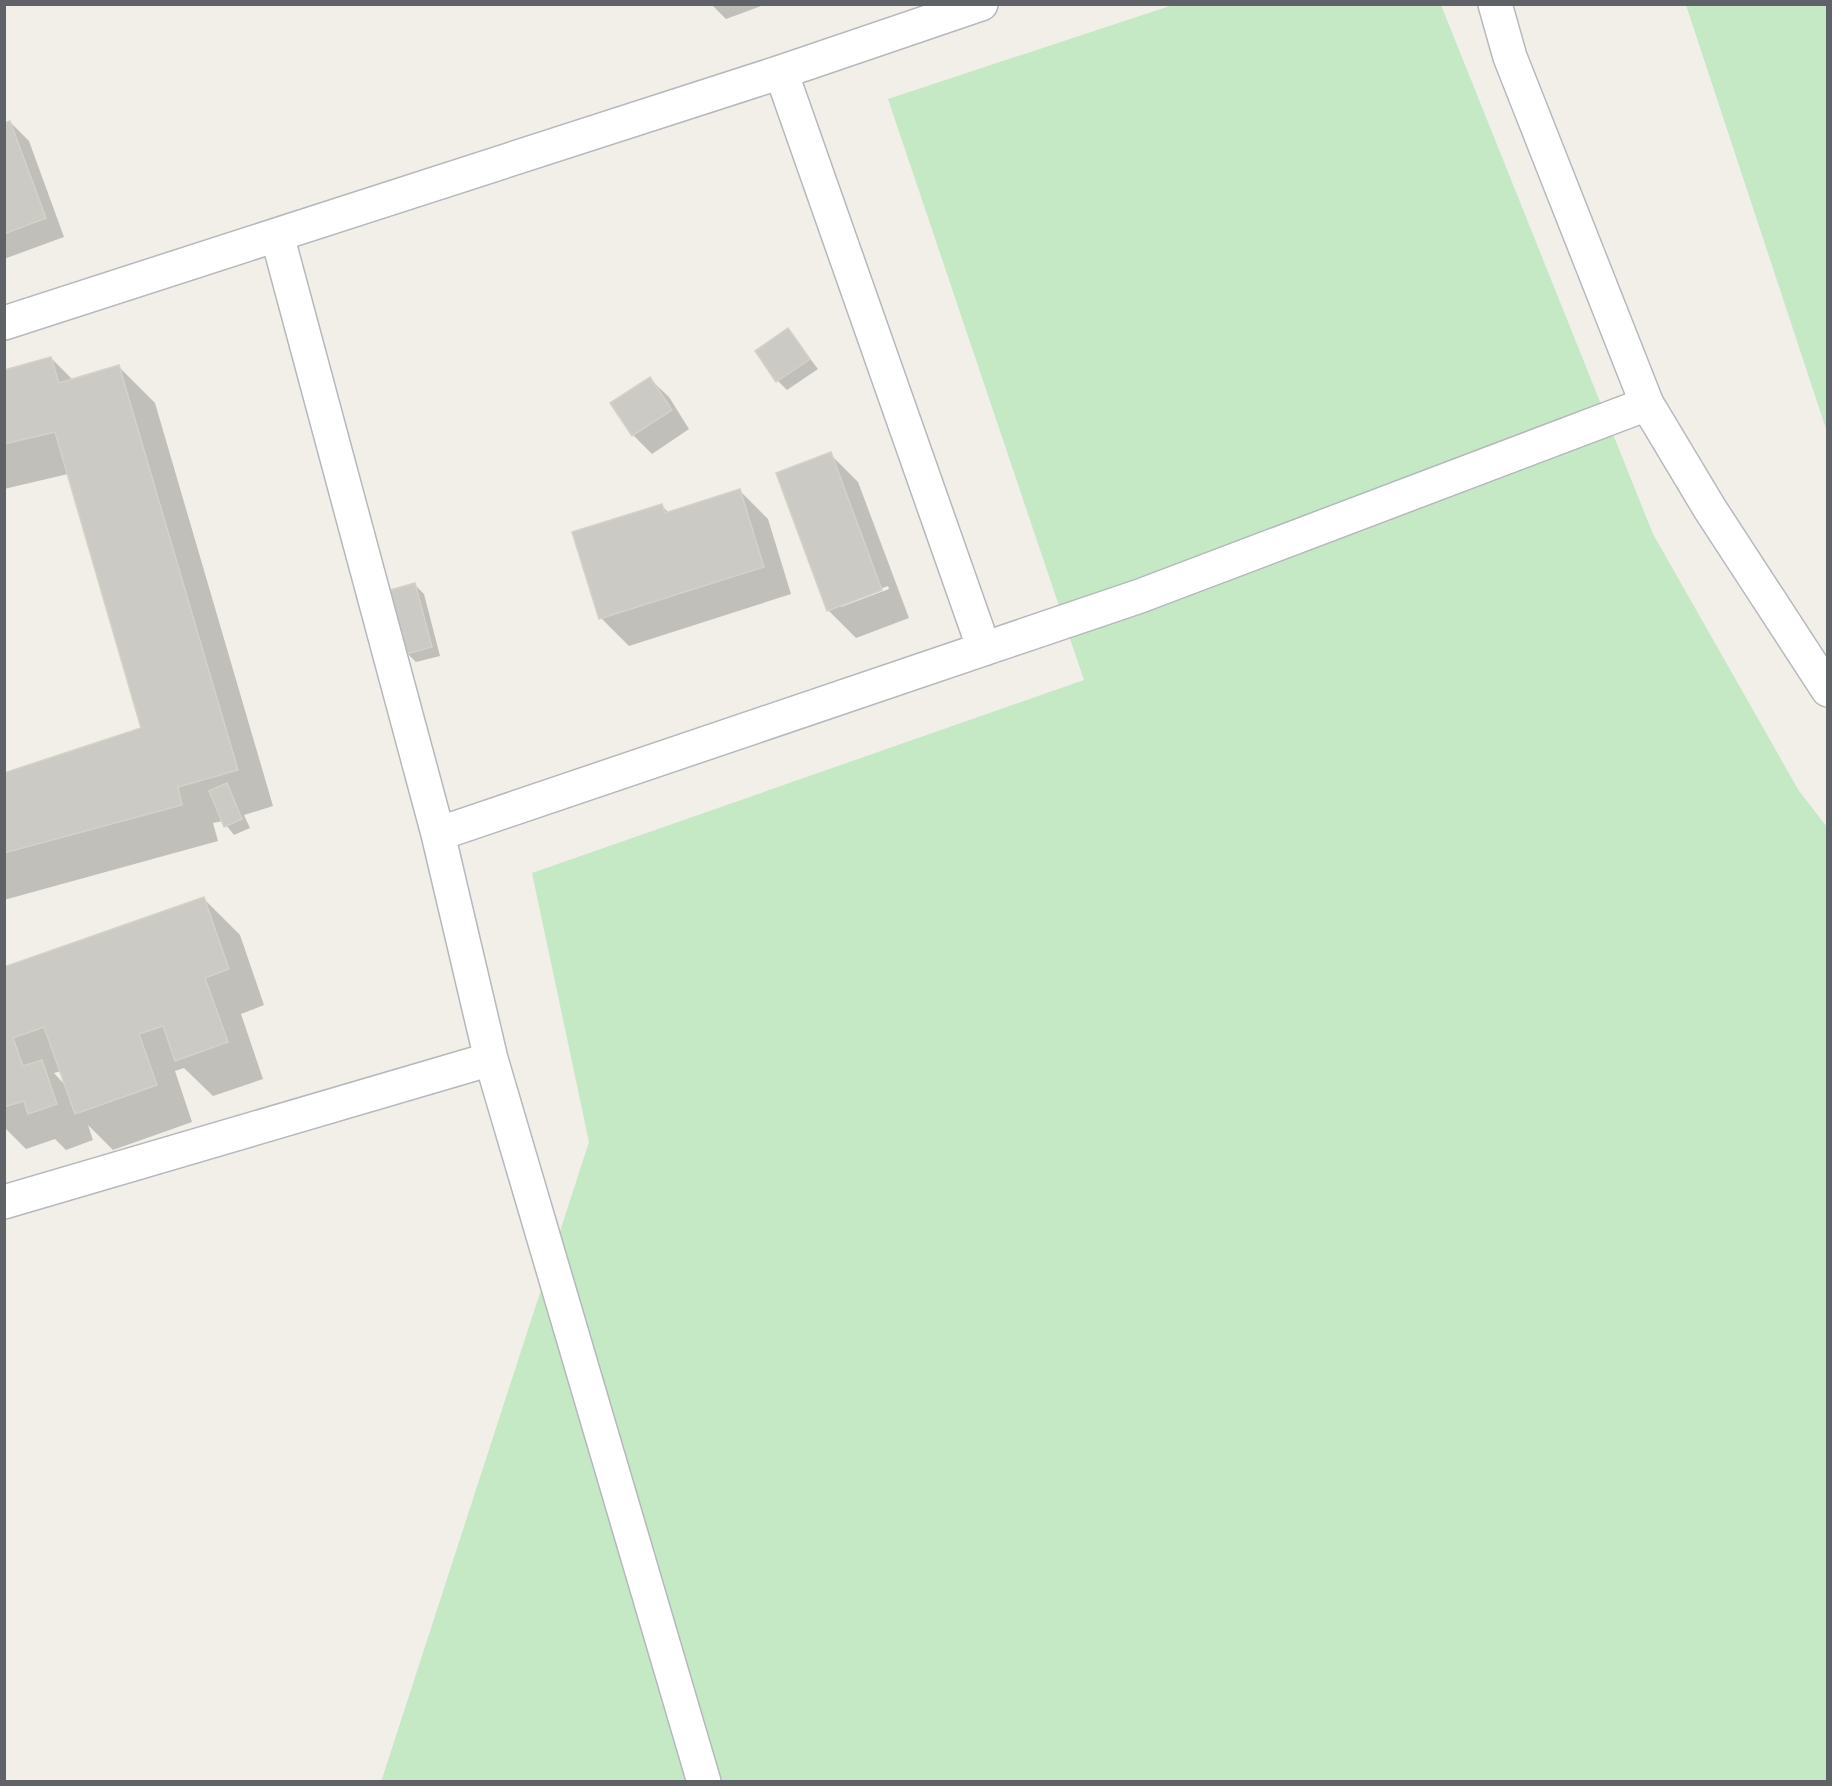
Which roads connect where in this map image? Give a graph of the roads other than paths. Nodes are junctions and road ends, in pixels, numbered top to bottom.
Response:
1 (981, 4) edge
2 (1495, 4) edge
3 (781, 72) junction
4 (277, 235) junction
5 (4, 323) edge
6 (1647, 404) junction
7 (984, 649) junction
8 (1827, 690) edge
9 (438, 834) junction
10 (491, 1059) junction
11 (4, 1202) edge
12 (704, 1782) edge

1 - 3 street
2 - 6 street
3 - 4 street
3 - 7 street
4 - 5 street
4 - 9 street
6 - 7 street
6 - 8 street
7 - 9 street
9 - 10 street
10 - 11 street
10 - 12 street

